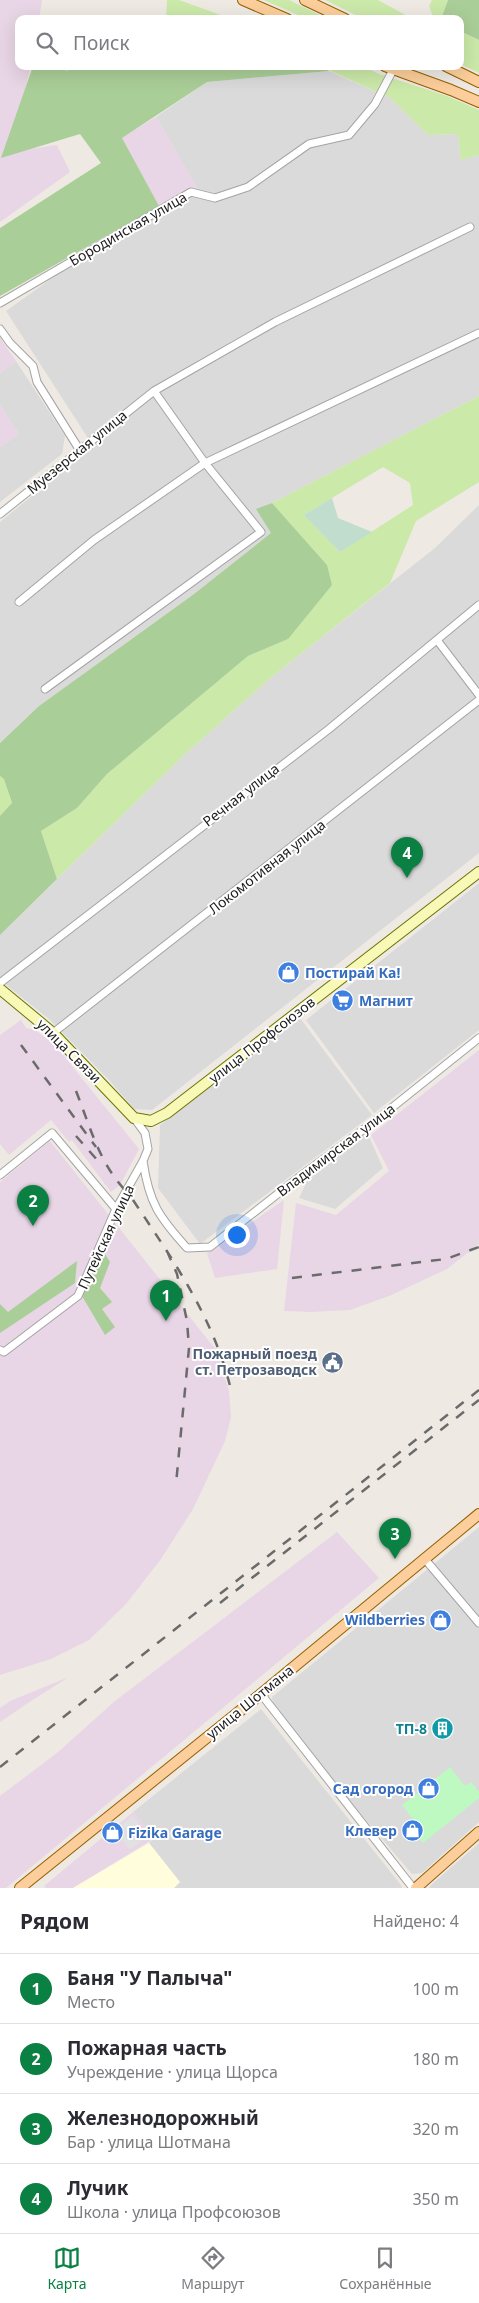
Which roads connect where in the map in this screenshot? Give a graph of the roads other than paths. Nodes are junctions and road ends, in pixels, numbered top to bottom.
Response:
1 (243, 0) edge
2 (305, 0) edge
3 (278, 15) edge
4 (337, 15) edge
5 (388, 70) edge
6 (395, 70) edge
7 (454, 70) edge
8 (479, 82) edge
9 (479, 102) edge
10 (470, 228) dead end
11 (0, 303) edge
12 (0, 329) edge
13 (479, 333) edge
14 (154, 391) junction
15 (79, 449) junction
16 (206, 463) junction
17 (0, 514) edge
18 (19, 602) dead end
19 (479, 605) edge
20 (437, 640) junction
21 (44, 688) dead end
22 (479, 695) edge
23 (479, 700) edge
24 (479, 872) edge
25 (0, 983) edge
26 (0, 989) edge
27 (53, 1033) junction
28 (479, 1038) edge
29 (134, 1118) junction
30 (143, 1161) junction
31 (0, 1175) edge
32 (116, 1209) junction
33 (0, 1350) edge
34 (479, 1514) edge
35 (424, 1558) junction
36 (479, 1623) edge
37 (261, 1694) junction
38 (479, 1832) edge
39 (20, 1888) edge
40 (415, 1888) edge

1 - 3 main road
2 - 4 main road
5 - 11 street, Бородинская улица
6 - 9 main road
7 - 8 main road
10 - 14 street, Муезерская улица
12 - 15 street
13 - 16 street
14 - 15 street, Муезерская улица
14 - 16 street
15 - 17 street, Муезерская улица
16 - 18 street
16 - 21 street
19 - 20 street, Речная улица
20 - 22 street
20 - 25 street, Речная улица
23 - 27 street, Локомотивная улица
24 - 29 main road, улица Профсоюзов
26 - 27 main road, улица Связи
27 - 29 main road, улица Связи
28 - 30 street, Владимирская улица
29 - 30 street, Путейская улица
30 - 32 street, Путейская улица
31 - 32 street
32 - 33 street, Путейская улица
34 - 35 main road, улица Шотмана
35 - 36 street
35 - 37 main road, улица Шотмана
37 - 39 main road, улица Шотмана
37 - 40 street
38 - 40 main road

